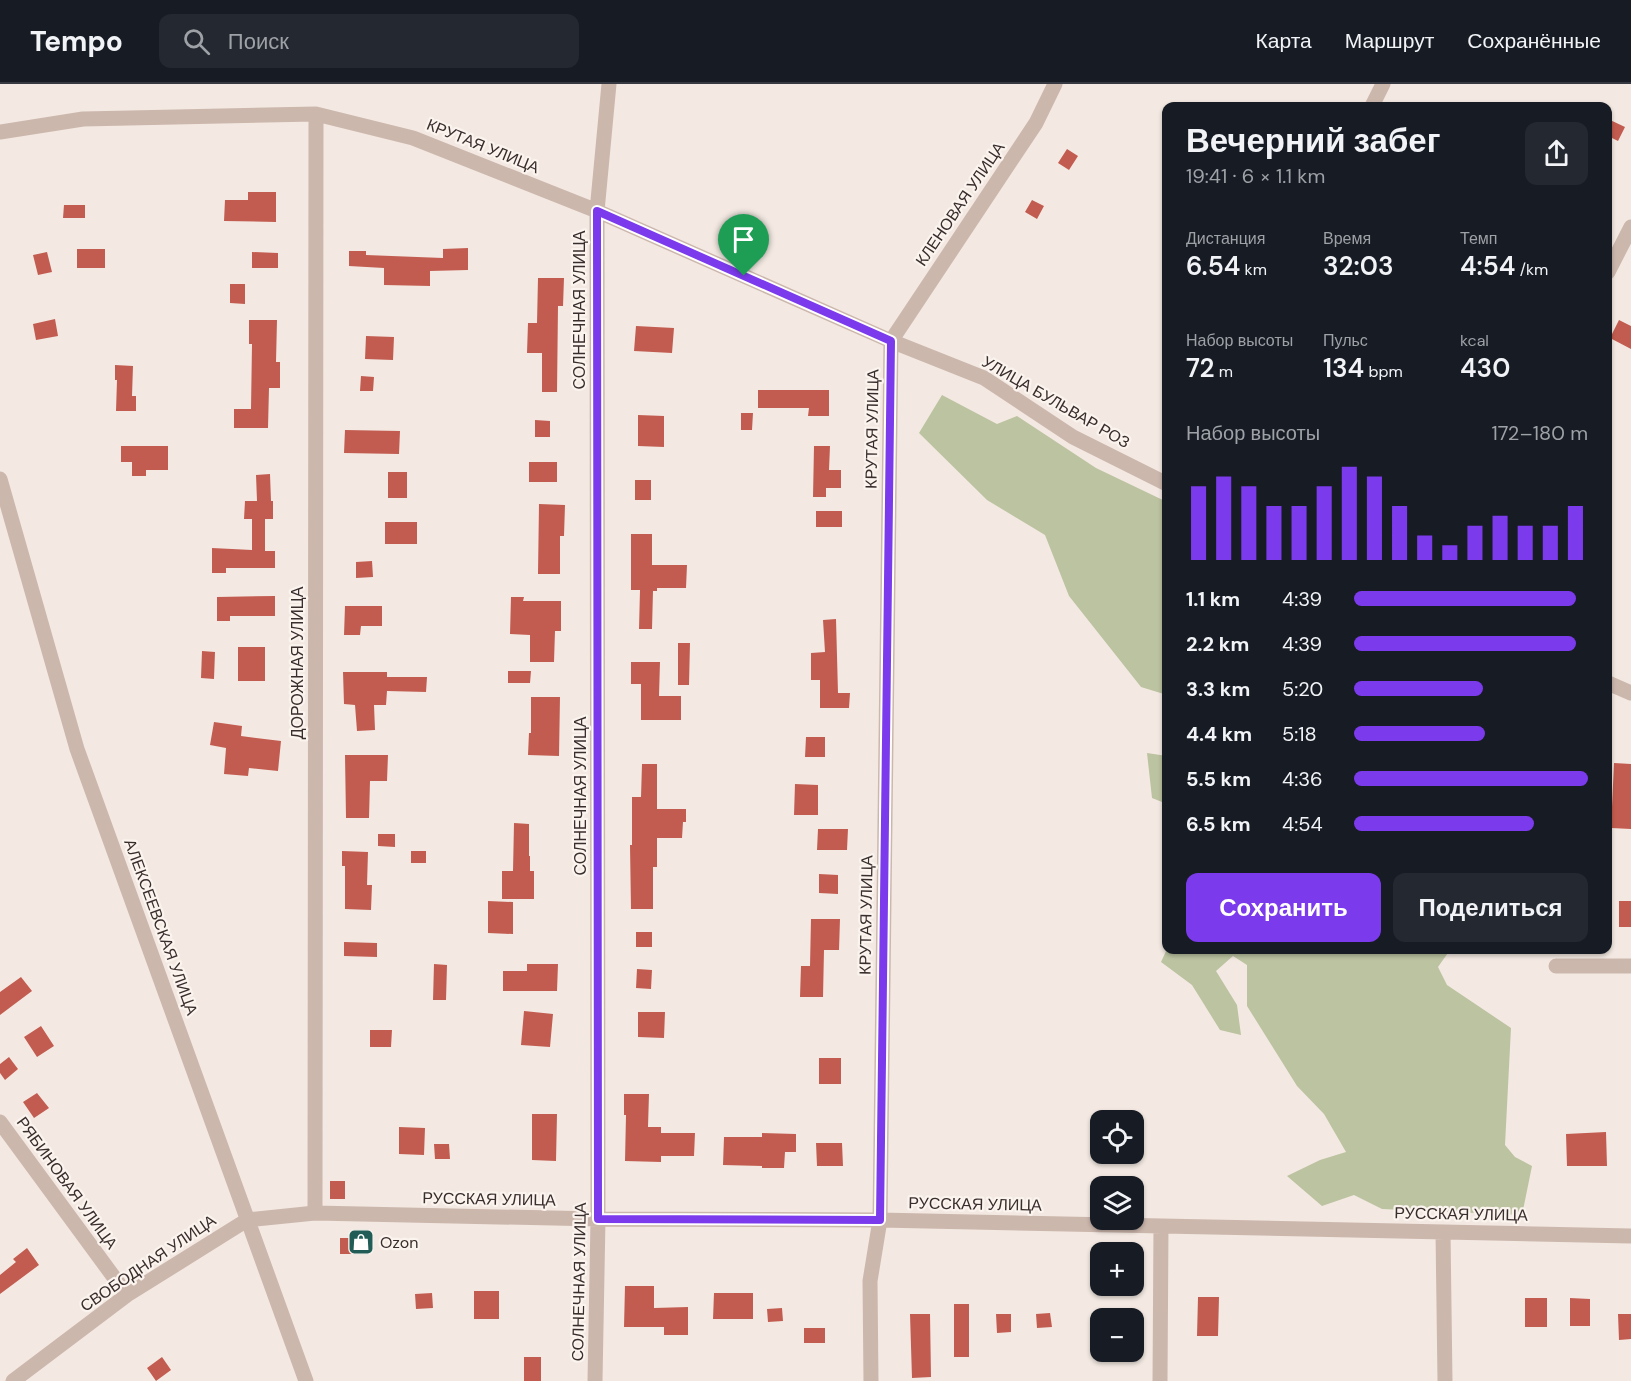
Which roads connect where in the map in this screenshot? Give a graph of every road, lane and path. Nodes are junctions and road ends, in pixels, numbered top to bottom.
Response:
1 (609, 84) edge
2 (1055, 84) edge
3 (1383, 84) edge
4 (1374, 102) edge
5 (316, 114) junction
6 (0, 132) edge
7 (597, 211) junction
8 (1631, 227) edge
9 (1612, 264) edge
10 (891, 341) junction
11 (0, 479) edge
12 (1162, 482) edge
13 (1612, 685) edge
14 (1631, 693) edge
15 (1557, 966) dead end
16 (1631, 966) edge
17 (0, 1122) edge
18 (315, 1213) junction
19 (598, 1219) junction
20 (247, 1220) junction
21 (880, 1220) junction
22 (1161, 1226) junction
23 (1443, 1232) junction
24 (1631, 1236) edge
25 (127, 1295) junction
26 (13, 1381) edge
27 (306, 1381) edge
28 (595, 1381) edge
29 (871, 1381) edge
30 (1160, 1381) edge
31 (1445, 1381) edge

1 - 7 street, СОЛНЕЧНАЯ УЛИЦА
2 - 10 street, КЛЕНОВАЯ УЛИЦА
3 - 4 street
5 - 6 street, КРУТАЯ УЛИЦА
5 - 7 street, КРУТАЯ УЛИЦА
5 - 18 street, ДОРОЖНАЯ УЛИЦА
7 - 10 street, КРУТАЯ УЛИЦА
7 - 19 street, СОЛНЕЧНАЯ УЛИЦА
8 - 9 street
10 - 12 street, УЛИЦА БУЛЬВАР РОЗ
10 - 21 street, КРУТАЯ УЛИЦА
11 - 20 street, АЛЕКСЕЕВСКАЯ УЛИЦА
13 - 14 street
15 - 16 street
17 - 25 street, РЯБИНОВАЯ УЛИЦА
18 - 19 street, РУССКАЯ УЛИЦА
18 - 20 street, РУССКАЯ УЛИЦА
19 - 21 street, РУССКАЯ УЛИЦА
19 - 28 street, СОЛНЕЧНАЯ УЛИЦА
20 - 25 street, СВОБОДНАЯ УЛИЦА
20 - 27 street, АЛЕКСЕЕВСКАЯ УЛИЦА
21 - 22 street, РУССКАЯ УЛИЦА
21 - 29 street, КРУТАЯ УЛИЦА
22 - 23 street, РУССКАЯ УЛИЦА
22 - 30 street
23 - 24 street, РУССКАЯ УЛИЦА
23 - 31 street
25 - 26 street, СВОБОДНАЯ УЛИЦА

